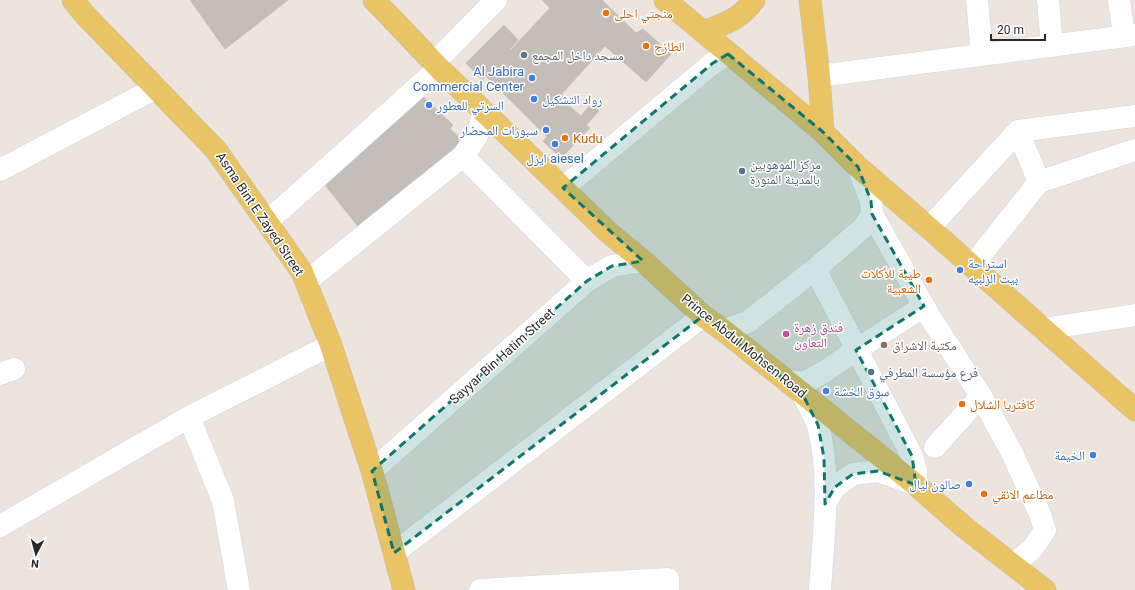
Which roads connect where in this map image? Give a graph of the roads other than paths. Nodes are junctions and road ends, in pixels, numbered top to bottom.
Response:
1 (64, 0) edge
2 (374, 0) edge
3 (496, 0) edge
4 (665, 0) edge
5 (754, 0) edge
6 (810, 0) edge
7 (977, 0) edge
8 (1048, 0) edge
9 (1119, 0) edge
10 (79, 8) edge
11 (703, 32) junction
12 (1129, 36) edge
13 (1052, 46) junction
14 (728, 54) junction
15 (982, 54) junction
16 (437, 66) junction
17 (819, 76) junction
18 (156, 88) junction
19 (484, 111) junction
20 (1135, 116) edge
21 (1018, 131) junction
22 (823, 132) junction
23 (1135, 150) edge
24 (463, 156) junction
25 (858, 167) junction
26 (0, 170) edge
27 (1039, 182) junction
28 (563, 188) junction
29 (872, 214) junction
30 (267, 222) junction
31 (930, 228) junction
32 (643, 261) junction
33 (972, 266) junction
34 (815, 269) junction
35 (587, 281) junction
36 (306, 282) junction
37 (924, 306) junction
38 (1135, 315) edge
39 (703, 316) junction
40 (1043, 329) junction
41 (723, 330) junction
42 (331, 345) junction
43 (856, 350) junction
44 (795, 387) junction
45 (981, 396) junction
46 (1135, 410) edge
47 (189, 417) junction
48 (935, 447) dead end
49 (372, 471) junction
50 (916, 485) junction
51 (825, 504) junction
52 (0, 526) edge
53 (394, 553) junction
54 (1013, 565) junction
55 (239, 590) edge
56 (404, 590) edge
57 (480, 590) edge
58 (668, 590) edge
59 (820, 590) edge
60 (1045, 590) edge

1 - 10 main road, Asma Bint E Zayed Street
2 - 16 main road, Prince Abdul Mohsen Road
3 - 16 street
4 - 11 main road
5 - 11 main road
6 - 17 main road
7 - 15 street
8 - 13 street
9 - 12 street
10 - 18 main road, Asma Bint E Zayed Street
11 - 14 main road
12 - 13 street
13 - 15 street
14 - 22 main road
14 - 28 street
15 - 17 street
16 - 19 main road, Prince Abdul Mohsen Road
16 - 30 street
17 - 22 main road
18 - 26 street
18 - 30 main road, Asma Bint E Zayed Street
19 - 24 street
19 - 28 main road, Prince Abdul Mohsen Road
20 - 21 street
21 - 27 street
21 - 31 street
22 - 25 main road
23 - 27 street
24 - 35 street
24 - 36 street
25 - 29 street
25 - 31 main road
27 - 33 street
28 - 32 main road, Prince Abdul Mohsen Road
29 - 34 street
29 - 37 street
30 - 36 main road, Asma Bint E Zayed Street
31 - 33 main road
32 - 35 street, Sayyar Bin Hatim Street
32 - 39 main road, Prince Abdul Mohsen Road
33 - 40 main road
34 - 41 street
34 - 43 street
35 - 49 street, Sayyar Bin Hatim Street
36 - 42 main road, Asma Bint E Zayed Street
37 - 43 street
37 - 45 street
38 - 40 street
39 - 41 main road, Prince Abdul Mohsen Road
39 - 53 street
40 - 46 main road
41 - 44 main road, Prince Abdul Mohsen Road
42 - 47 street
42 - 49 main road, Asma Bint E Zayed Street
43 - 44 street
43 - 50 street
44 - 50 main road, Prince Abdul Mohsen Road
44 - 51 street
45 - 48 street
45 - 54 street
47 - 52 street
47 - 55 street
49 - 53 main road, Asma Bint E Zayed Street
50 - 51 street
50 - 54 main road, Prince Abdul Mohsen Road
51 - 59 street
53 - 56 main road, Asma Bint E Zayed Street
54 - 60 main road, Prince Abdul Mohsen Road
57 - 58 street

